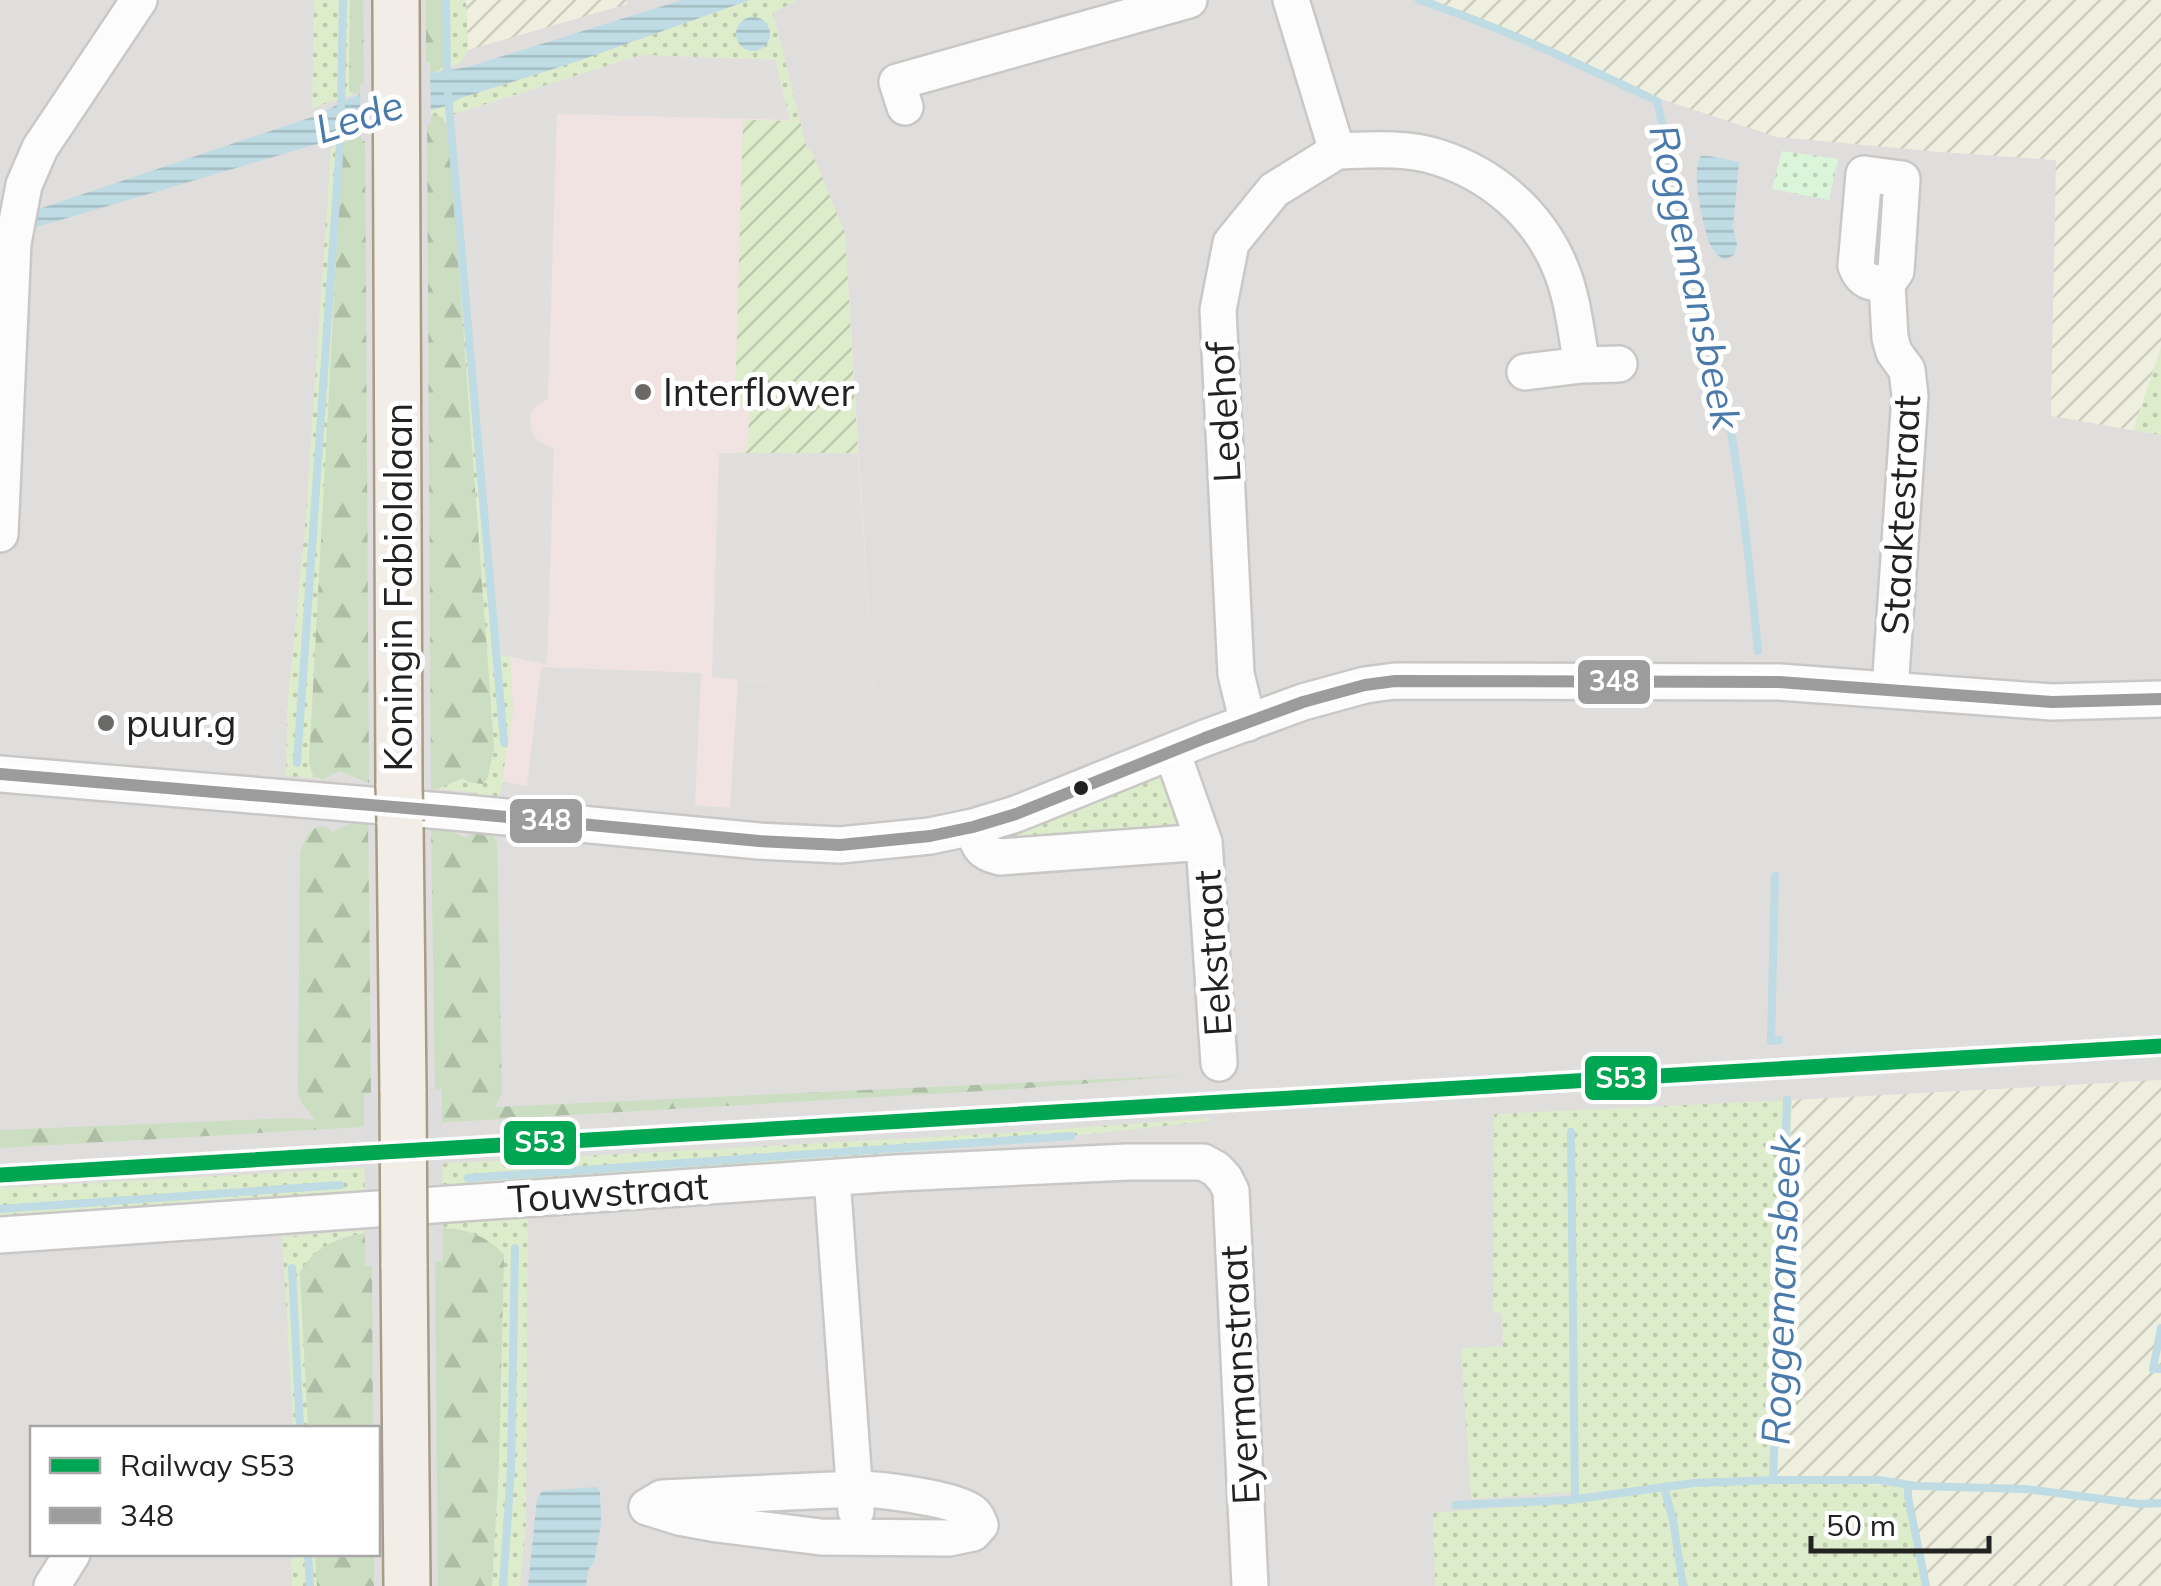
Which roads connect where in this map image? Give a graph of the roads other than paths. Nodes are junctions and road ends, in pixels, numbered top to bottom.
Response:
1 (139, 0) edge
2 (1189, 0) edge
3 (1291, 0) edge
4 (395, 3) edge
5 (898, 84) dead end
6 (1337, 151) junction
7 (1887, 284) dead end
8 (1619, 364) dead end
9 (1582, 365) junction
10 (1524, 372) dead end
11 (0, 534) edge
12 (1890, 690) junction
13 (2161, 699) edge
14 (1248, 724) junction
15 (1172, 752) junction
16 (0, 774) edge
17 (973, 826) junction
18 (1204, 842) junction
19 (1219, 1063) dead end
20 (1216, 1168) joint
21 (832, 1178) junction
22 (0, 1234) edge
23 (855, 1489) junction
24 (856, 1537) junction
25 (71, 1556) edge
26 (52, 1586) edge
27 (406, 1586) edge
28 (1250, 1586) edge

1 - 11 street
2 - 5 street
3 - 6 street
4 - 27 main road, Koningin Fabiolalaan, bridge
6 - 9 street, Ledehof
6 - 14 street, Ledehof
7 - 12 street, Staaktestraat
8 - 9 street
9 - 10 street
12 - 13 street
12 - 14 street
14 - 15 street
15 - 17 street
15 - 18 street, Eekstraat
16 - 17 street
17 - 18 street, Eekstraat
18 - 19 street, Eekstraat
20 - 21 street, Touwstraat
20 - 28 street, Eyermanstraat
21 - 22 street, Touwstraat
21 - 23 street
23 - 24 street
23 - 24 street
23 - 24 street
25 - 26 street

